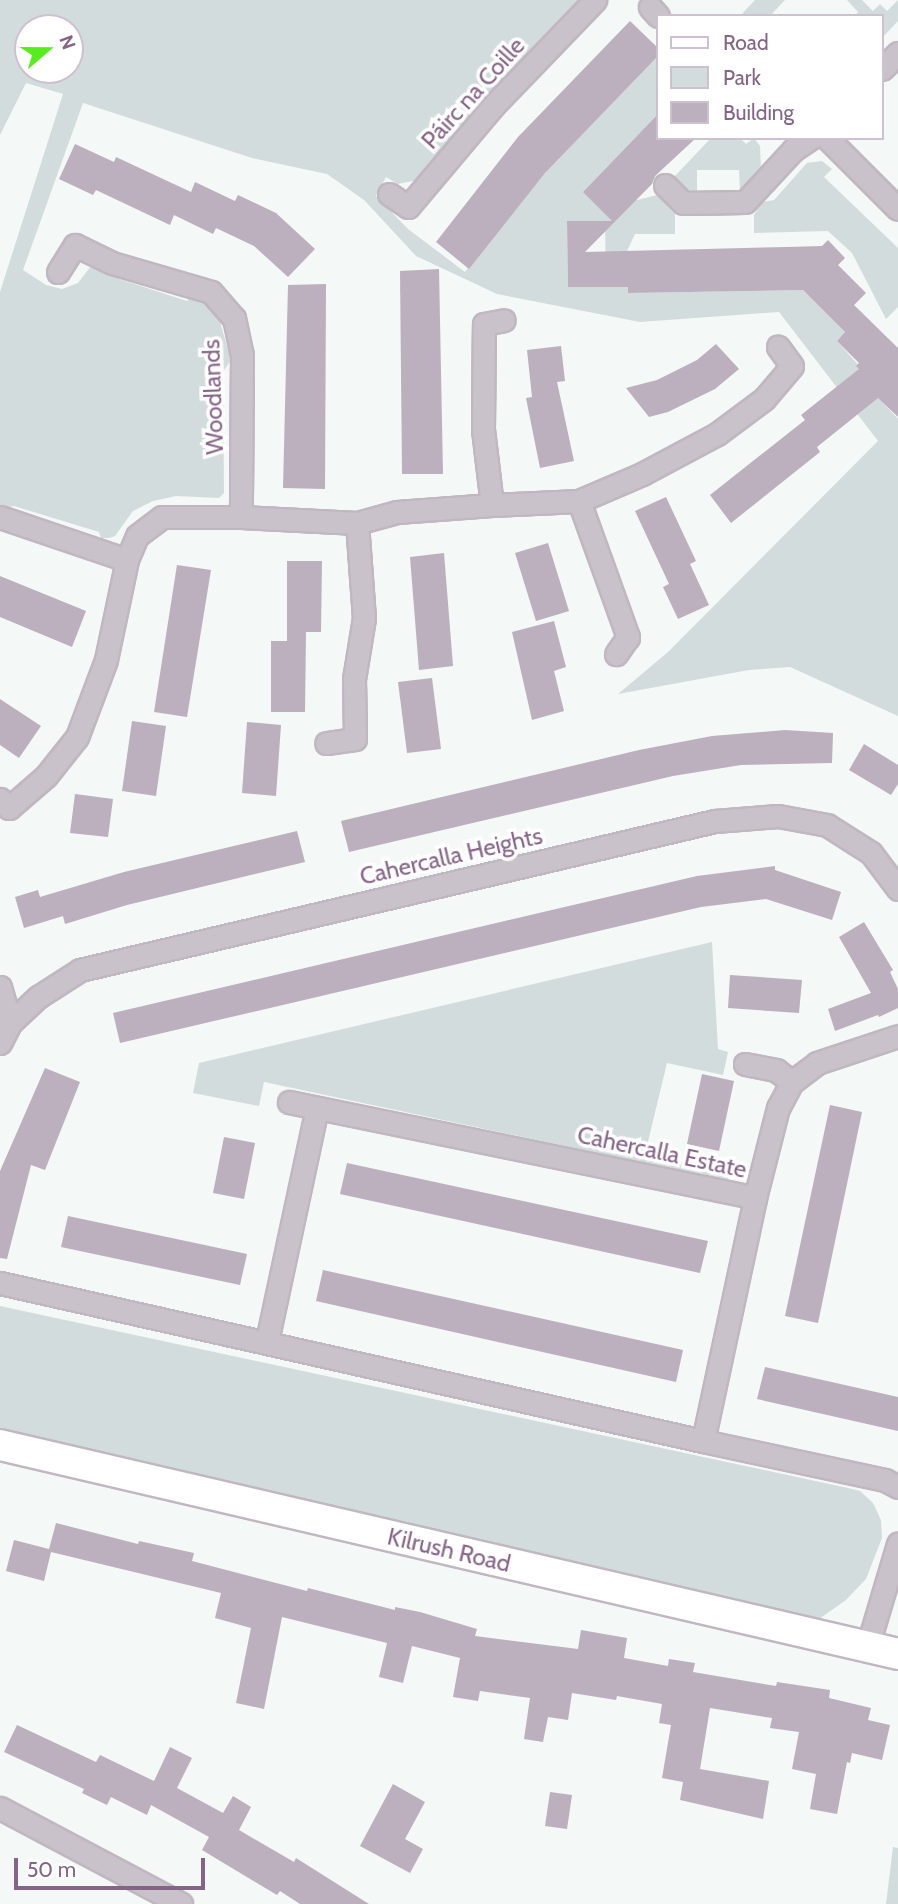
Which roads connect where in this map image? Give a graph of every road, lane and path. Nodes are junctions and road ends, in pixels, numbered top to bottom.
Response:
1 (595, 0) edge
2 (898, 52) edge
3 (884, 67) edge
4 (829, 140) edge
5 (787, 144) edge
6 (665, 185) dead end
7 (388, 194) dead end
8 (898, 209) edge
9 (58, 272) dead end
10 (504, 320) dead end
11 (778, 347) dead end
12 (579, 501) junction
13 (492, 505) junction
14 (0, 517) edge
15 (241, 517) junction
16 (357, 523) junction
17 (127, 560) junction
18 (616, 654) dead end
19 (326, 743) dead end
20 (3, 807) edge
21 (898, 889) edge
22 (0, 987) edge
23 (10, 1023) junction
24 (898, 1036) edge
25 (0, 1043) edge
26 (745, 1064) dead end
27 (792, 1082) junction
28 (289, 1102) dead end
29 (317, 1108) junction
30 (755, 1198) junction
31 (0, 1283) edge
32 (267, 1341) junction
33 (704, 1441) junction
34 (0, 1445) edge
35 (898, 1488) edge
36 (898, 1544) edge
37 (867, 1648) junction
38 (898, 1654) edge
39 (0, 1808) edge
40 (181, 1904) edge

1 - 7 street, Páirc na Coille
2 - 3 street
4 - 8 street
5 - 6 street
9 - 15 street, Woodlands
10 - 13 street
11 - 12 street
12 - 13 street
12 - 18 street
13 - 16 street
14 - 17 street
15 - 16 street
15 - 17 street
16 - 19 street
17 - 20 street
21 - 23 street, Cahercalla Heights
22 - 23 street
23 - 25 street
24 - 27 street
26 - 27 street
27 - 30 street
28 - 29 street, Cahercalla Estate
29 - 30 street, Cahercalla Estate
29 - 32 street
30 - 33 street, Cahercalla Estate
31 - 32 street
32 - 33 street
33 - 35 street
34 - 37 main road, Kilrush Road
36 - 37 street
37 - 38 main road, Kilrush Road
39 - 40 street

